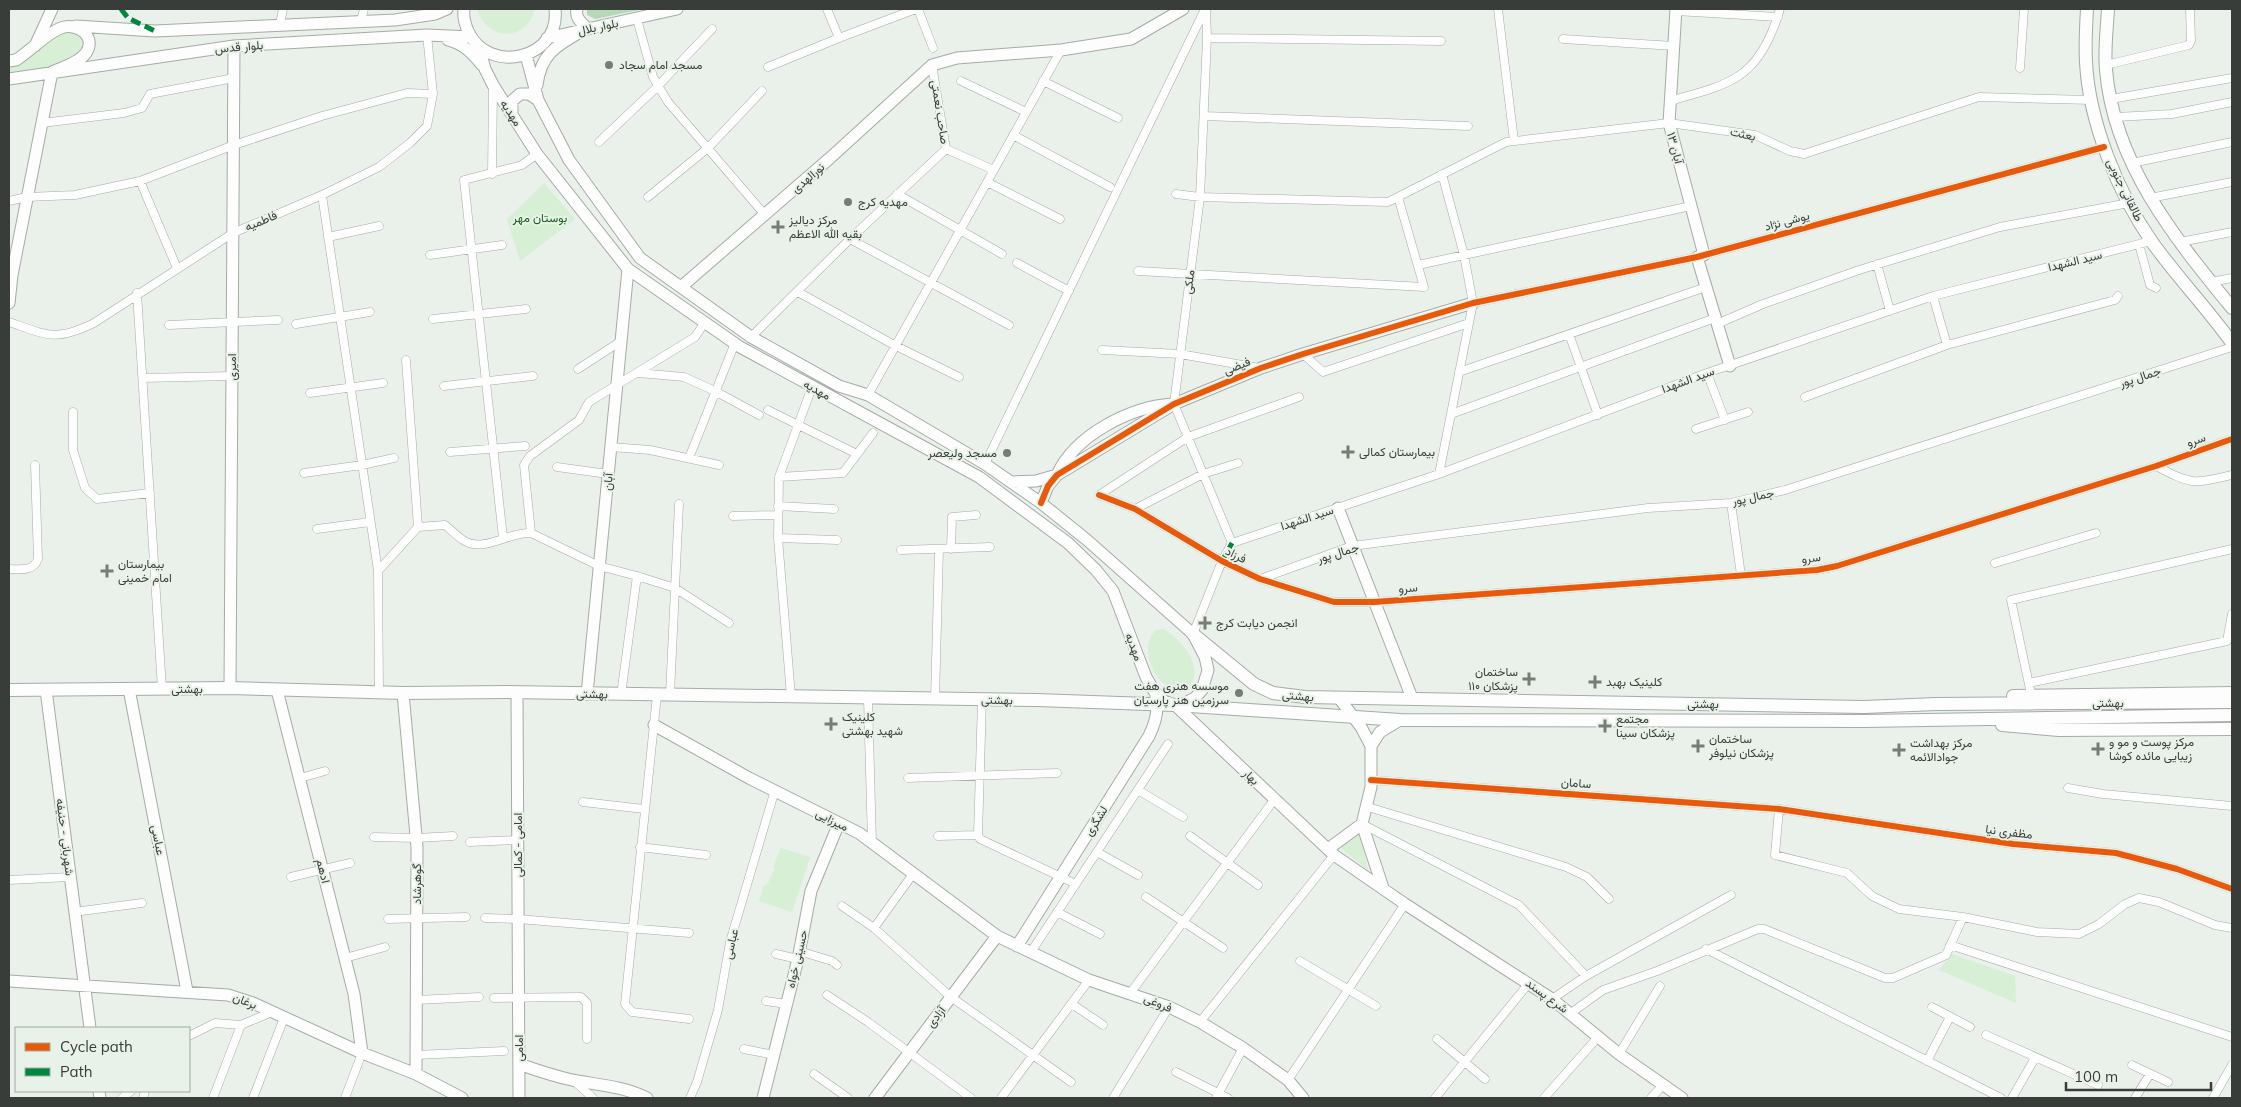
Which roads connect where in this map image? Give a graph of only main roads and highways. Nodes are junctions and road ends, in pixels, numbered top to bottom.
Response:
1 (2087, 9) edge
2 (2108, 9) edge
3 (2232, 308) edge
4 (2232, 343) edge
5 (1193, 634) road end
6 (9, 690) edge
7 (2232, 693) edge
8 (2232, 702) edge
9 (1936, 704) junction
10 (1175, 705) joint
11 (2232, 715) edge
12 (1935, 719) junction
13 (2232, 729) edge

1 - 4 main road, طالقانی جنوبی
2 - 3 main road, طالقانی جنوبی
5 - 9 main road, بهشتى
6 - 10 main road, بهشتی
7 - 9 main road
8 - 9 main road, بهشتى
10 - 12 main road, بهشتى
11 - 12 main road, بهشتى
12 - 13 main road

